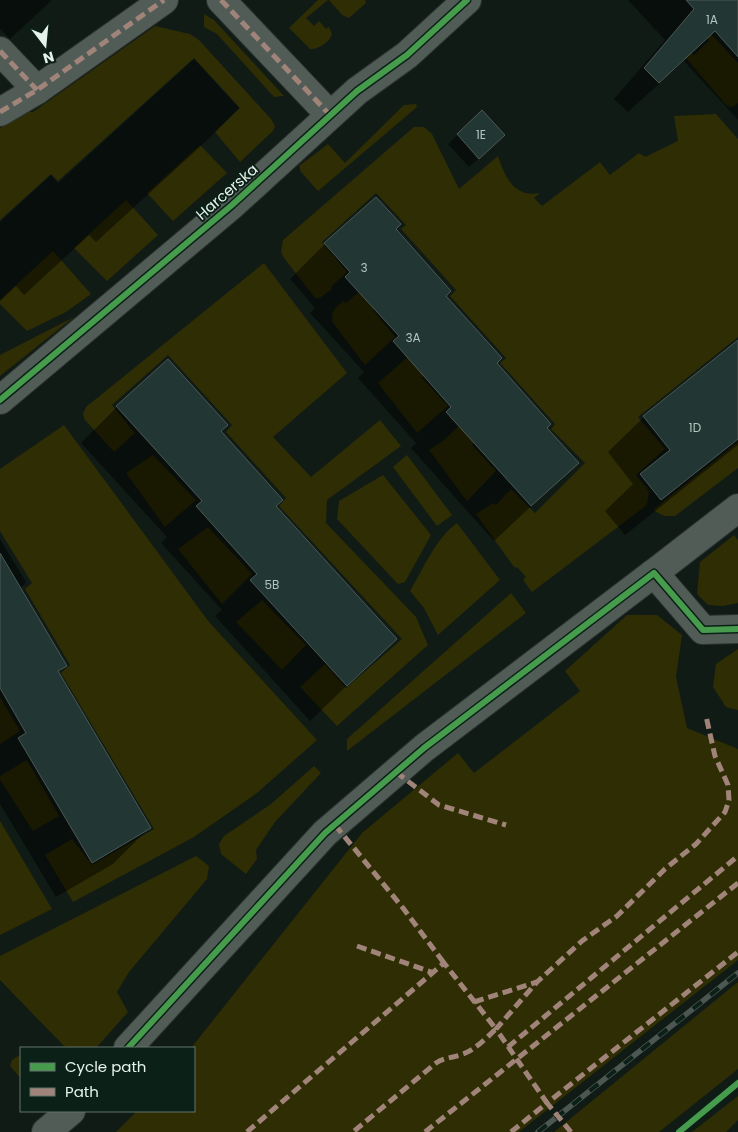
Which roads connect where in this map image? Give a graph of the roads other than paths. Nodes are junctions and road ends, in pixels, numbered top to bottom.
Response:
1 (164, 0) edge
2 (221, 0) edge
3 (468, 0) edge
4 (0, 51) edge
5 (37, 90) junction
6 (0, 112) edge
7 (330, 115) junction
8 (0, 400) edge
9 (738, 508) edge
10 (654, 573) junction
11 (738, 629) edge
12 (129, 1047) edge
13 (70, 1112) edge
14 (46, 1132) edge

1 - 5 street
2 - 7 street
3 - 7 street, Harcerska
4 - 5 street
5 - 6 street
7 - 8 street, Harcerska
9 - 10 street
10 - 11 street
10 - 12 street
13 - 14 street

